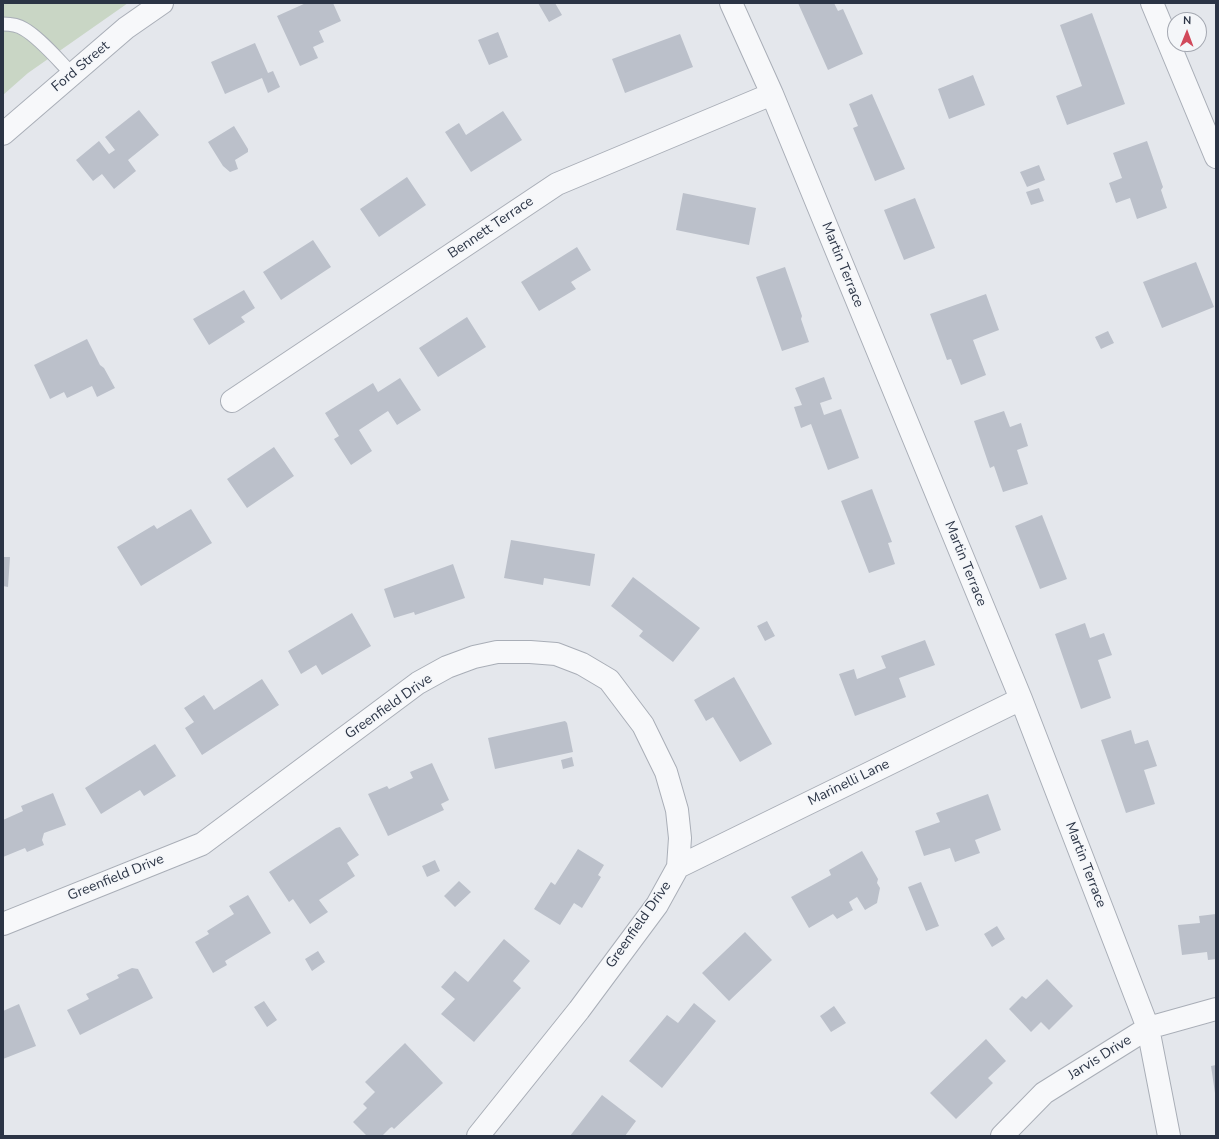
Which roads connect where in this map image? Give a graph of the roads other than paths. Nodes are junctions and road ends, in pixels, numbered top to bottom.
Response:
1 (162, 3) edge
2 (731, 3) edge
3 (1152, 3) edge
4 (3, 24) edge
5 (72, 74) junction
6 (772, 94) junction
7 (3, 134) edge
8 (1216, 157) edge
9 (232, 401) dead end
10 (1021, 699) junction
11 (678, 867) junction
12 (3, 924) edge
13 (1216, 1009) edge
14 (1148, 1028) junction
15 (478, 1136) edge
16 (1002, 1136) edge
17 (1169, 1136) edge

1 - 5 street, Ford Street
2 - 6 street, Martin Terrace
3 - 8 street
4 - 5 lane
5 - 7 street, Ford Street
6 - 9 street, Bennett Terrace
6 - 10 street, Martin Terrace
10 - 11 street, Marinelli Lane
10 - 14 street, Martin Terrace
11 - 12 street, Greenfield Drive
11 - 15 street, Greenfield Drive
13 - 14 street, Jarvis Drive
14 - 16 street, Jarvis Drive
14 - 17 street, Martin Terrace

